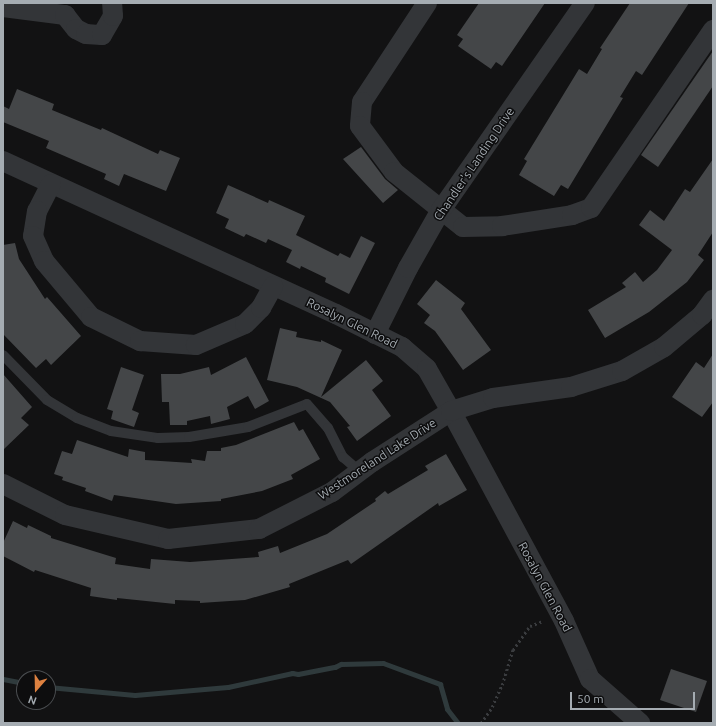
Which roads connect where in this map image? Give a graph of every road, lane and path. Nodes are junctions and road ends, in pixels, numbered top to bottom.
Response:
1 (112, 3) edge
2 (426, 3) edge
3 (585, 3) edge
4 (3, 7) edge
5 (68, 9) edge
6 (713, 30) edge
7 (3, 161) edge
8 (51, 184) junction
9 (441, 210) junction
10 (273, 286) junction
11 (710, 313) edge
12 (375, 334) junction
13 (3, 355) edge
14 (451, 411) junction
15 (359, 471) junction
16 (3, 484) edge
17 (560, 613) junction
18 (481, 723) edge
19 (640, 723) edge

1 - 5 street
2 - 9 street
3 - 9 street, Chandler's Landing Drive
4 - 5 street
6 - 9 street
7 - 8 street, Rosalyn Glen Road
8 - 10 street, Rosalyn Glen Road
8 - 10 street
9 - 12 street, Chandler's Landing Drive
10 - 12 street, Rosalyn Glen Road
11 - 14 street, Westmoreland Lake Drive
12 - 14 street, Rosalyn Glen Road
13 - 15 lane
14 - 15 street, Westmoreland Lake Drive
14 - 17 street, Rosalyn Glen Road
15 - 16 street, Westmoreland Lake Drive
17 - 18 path
17 - 19 street, Rosalyn Glen Road

